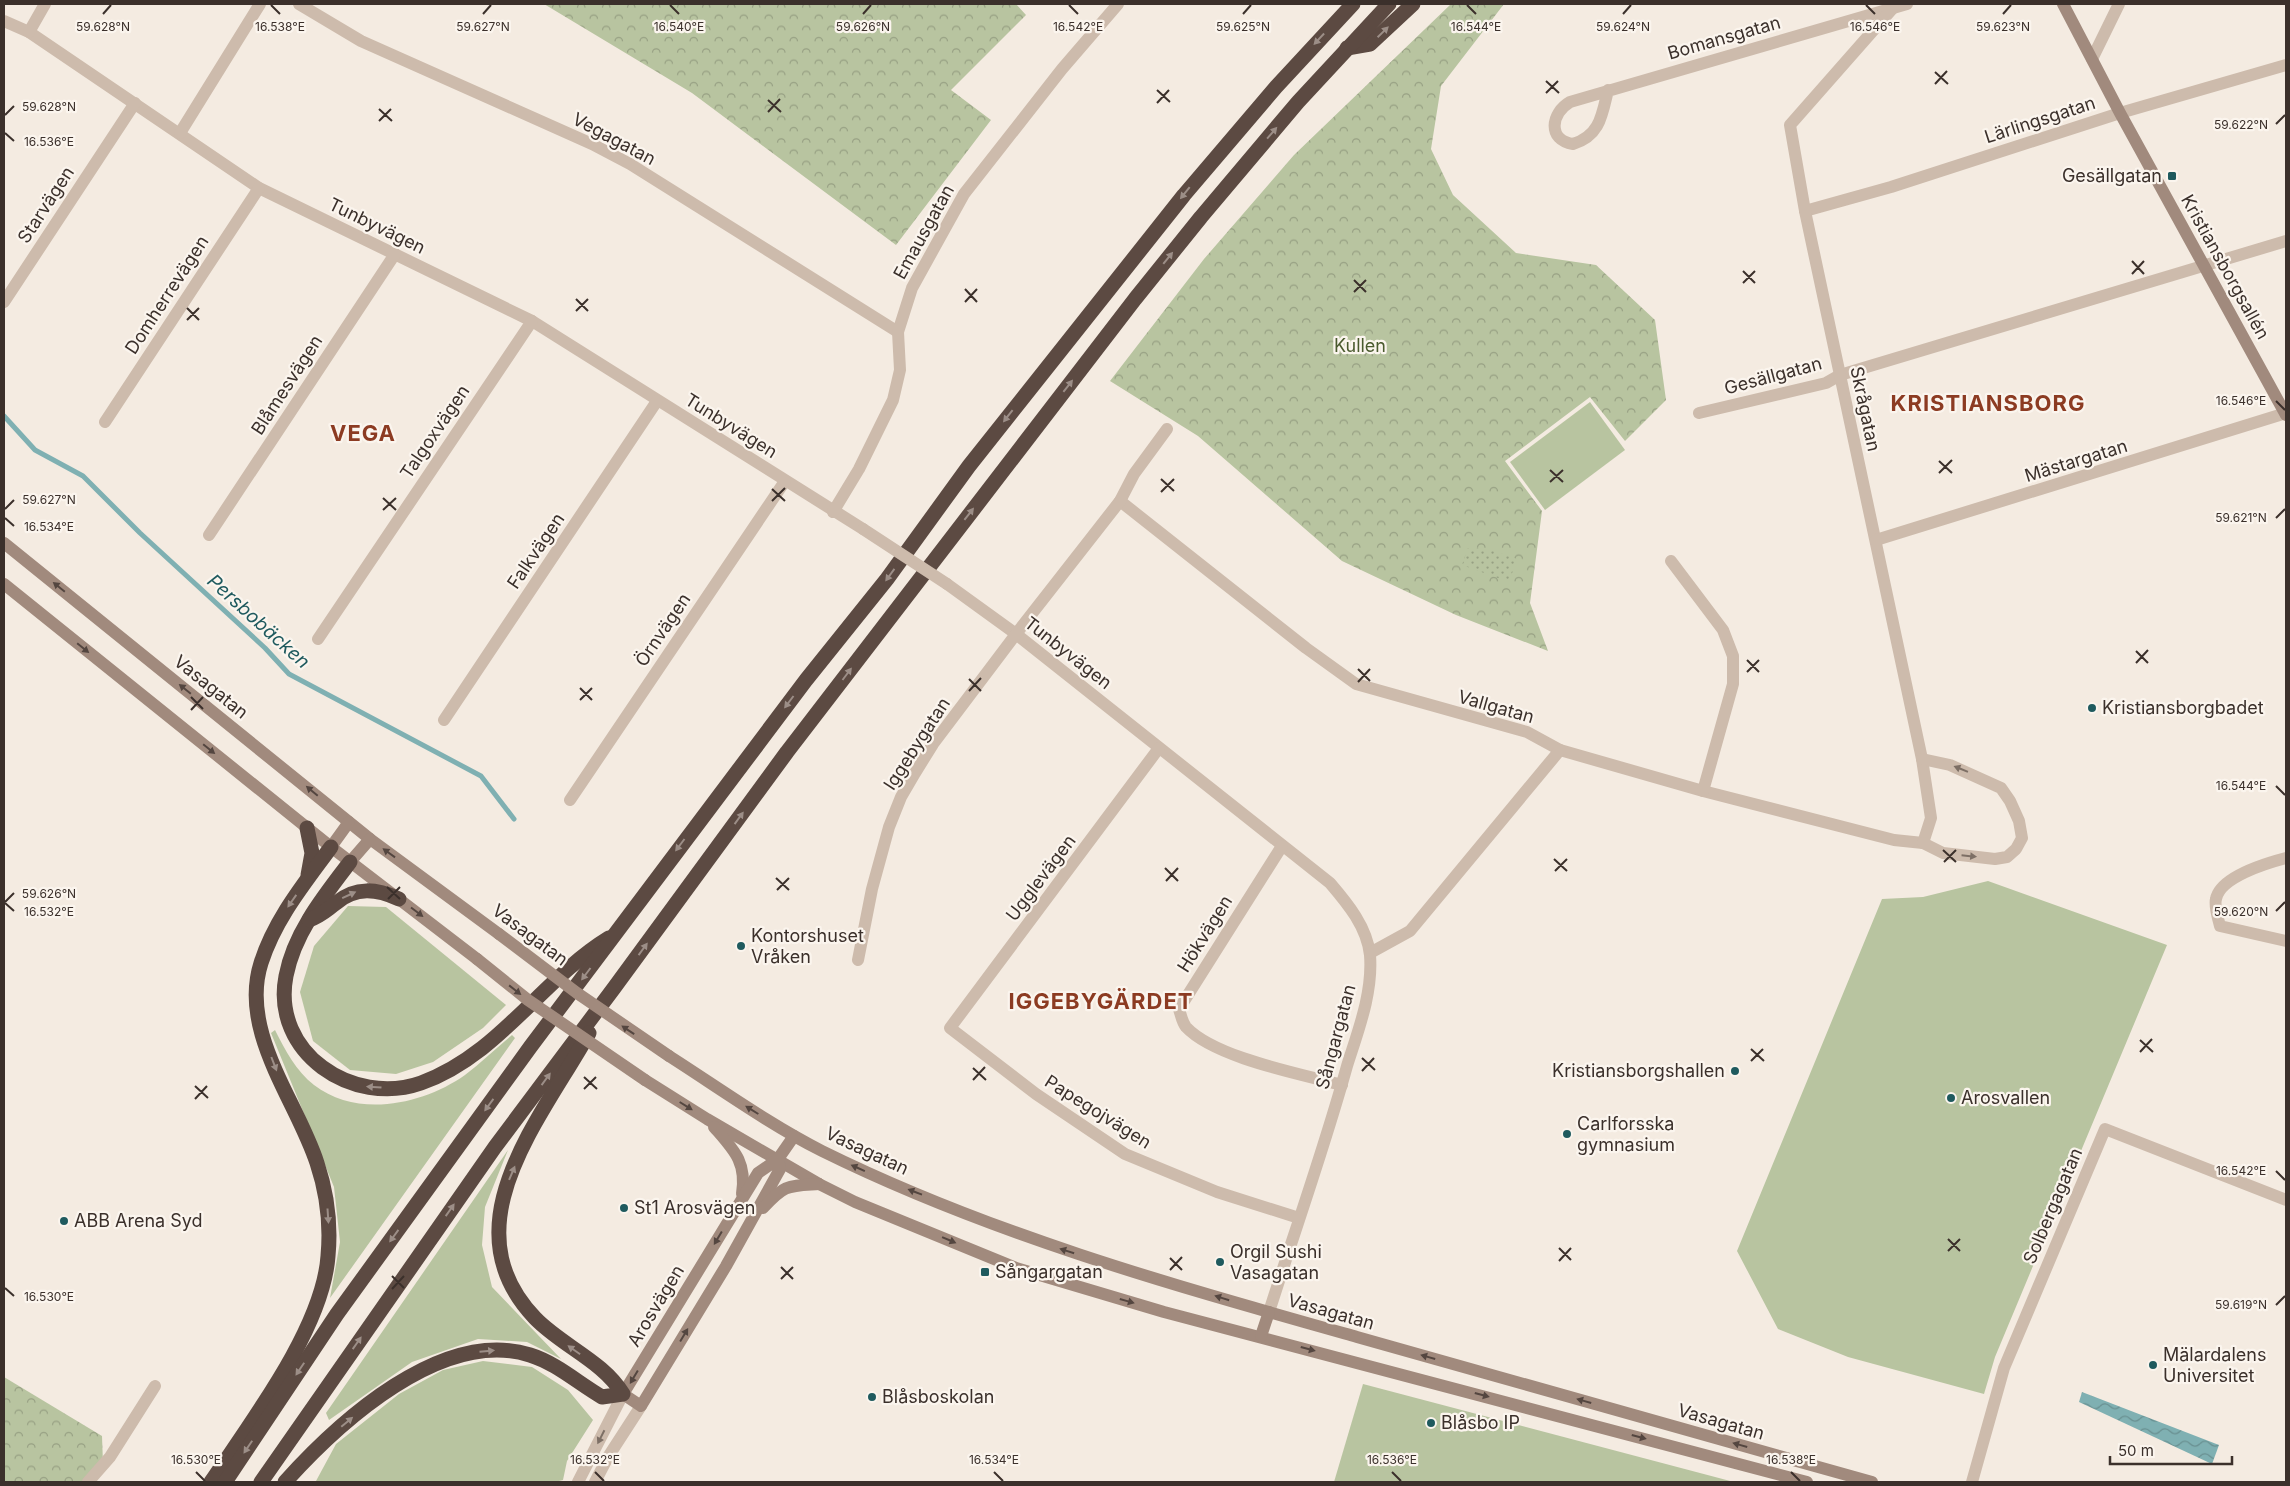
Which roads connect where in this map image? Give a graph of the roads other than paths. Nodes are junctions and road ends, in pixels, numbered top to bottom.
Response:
1 (45, 4) edge
2 (260, 4) edge
3 (299, 4) edge
4 (1118, 4) edge
5 (1353, 4) edge
6 (1389, 4) edge
7 (1413, 4) edge
8 (1907, 4) edge
9 (2062, 4) edge
10 (2119, 4) edge
11 (1893, 8) junction
12 (6, 26) edge
13 (29, 32) junction
14 (1347, 48) junction
15 (2092, 60) junction
16 (2286, 65) edge
17 (1608, 90) junction
18 (135, 103) junction
19 (2120, 113) junction
20 (180, 133) junction
21 (259, 188) junction
22 (1805, 211) junction
23 (2286, 241) edge
24 (395, 254) junction
25 (2206, 266) junction
26 (4, 302) edge
27 (532, 321) junction
28 (898, 332) junction
29 (1840, 374) junction
30 (658, 400) junction
31 (1699, 413) dead end
32 (2286, 414) edge
33 (105, 422) dead end
34 (1167, 429) dead end
35 (785, 481) junction
36 (1120, 501) junction
37 (833, 512) junction
38 (209, 535) dead end
39 (1876, 540) junction
40 (4, 543) edge
41 (1671, 561) dead end
42 (4, 584) edge
43 (1016, 634) junction
44 (318, 639) dead end
45 (444, 720) dead end
46 (1159, 748) junction
47 (1560, 750) junction
48 (1922, 759) junction
49 (1703, 791) junction
50 (570, 800) dead end
51 (349, 822) junction
52 (307, 828) junction
53 (370, 840) junction
54 (1918, 842) junction
55 (1282, 846) junction
56 (331, 847) junction
57 (2286, 858) edge
58 (350, 862) junction
59 (308, 879) junction
60 (399, 899) junction
61 (308, 920) junction
62 (615, 935) junction
63 (2286, 941) edge
64 (1370, 953) junction
65 (858, 960) dead end
66 (614, 988) junction
67 (950, 1028) joint
68 (1342, 1085) junction
69 (707, 1120) junction
70 (794, 1136) junction
71 (778, 1160) junction
72 (819, 1184) junction
73 (742, 1200) junction
74 (2286, 1200) edge
75 (1299, 1218) junction
76 (748, 1224) junction
77 (1269, 1312) junction
78 (1261, 1336) junction
79 (155, 1386) dead end
80 (623, 1394) junction
81 (641, 1406) junction
82 (259, 1420) junction
83 (226, 1473) edge
84 (88, 1482) edge
85 (211, 1482) edge
86 (260, 1482) edge
87 (285, 1482) edge
88 (578, 1482) edge
89 (595, 1482) edge
90 (1807, 1482) edge
91 (1872, 1482) edge
92 (1972, 1482) edge

1 - 13 street
2 - 20 street
3 - 28 street, Vegagatan
4 - 28 street, Emausgatan
5 -> 62 highway
6 - 14 highway
14 -> 7 highway
8 - 11 street, Bomansgatan
9 - 15 street, Kristiansborgsallén
10 - 15 street
11 - 17 street, Bomansgatan
11 - 22 street, Skrågatan
12 - 13 street, Tunbyvägen
13 - 18 street, Tunbyvägen
66 -> 14 highway
15 - 19 street, Kristiansborgsallén
16 - 19 street, Lärlingsgatan
17 - 17 street, Bomansgatan
18 - 20 street, Tunbyvägen
18 - 26 street, Starvägen
19 - 22 street, Lärlingsgatan
19 - 25 street, Kristiansborgsallén
20 - 21 street, Tunbyvägen
21 - 24 street, Tunbyvägen
21 - 33 street, Domherrevägen
22 - 29 street, Skrågatan
23 - 25 street, Gesällgatan
24 - 27 street, Tunbyvägen
24 - 38 street, Blåmesvägen
25 - 29 street, Gesällgatan
25 - 32 street, Kristiansborgsallén
27 - 30 street, Tunbyvägen
27 - 44 street, Talgoxvägen
28 - 37 street, Emausgatan
29 - 31 street, Gesällgatan
29 - 39 street, Skrågatan
30 - 35 street, Tunbyvägen
30 - 45 street, Falkvägen
32 - 39 street, Mästargatan
34 - 36 street, Iggebygatan
35 - 37 street, Tunbyvägen
35 - 50 street, Örnvägen
36 - 43 street, Iggebygatan
36 - 47 street, Vallgatan
37 - 43 street, Tunbyvägen, bridge
39 - 48 street, Skrågatan
51 -> 40 street, Vasagatan
41 - 49 street
42 -> 52 street, Vasagatan
43 - 46 street, Tunbyvägen
43 - 65 street, Iggebygatan
46 - 55 street, Tunbyvägen
46 - 67 street, Ugglevägen
47 - 49 street, Vallgatan
47 - 64 street
48 - 54 street, Skrågatan
54 -> 48 street, Vallgatan
49 - 54 street, Vallgatan
51 - 53 street, Vasagatan
51 - 56 street
52 - 56 street, Vasagatan
52 - 59 highway
53 - 58 street
70 -> 53 street, Vasagatan, bridge
55 - 64 street, Tunbyvägen
55 - 68 street, Hökvägen
56 - 58 street, Vasagatan
56 - 59 highway
57 - 63 street
58 - 60 street, Vasagatan
58 - 61 highway
59 -> 82 highway
61 -> 60 highway
60 -> 69 street, Vasagatan, bridge
62 -> 61 highway
62 -> 82 highway
64 - 68 street, Sångargatan
80 -> 66 highway
86 -> 66 highway
67 - 75 street, Papegojvägen
68 - 75 street, Sångargatan
69 - 71 street, Vasagatan
69 - 73 street
70 - 71 street, Arosvägen
77 -> 70 street, Vasagatan
71 - 72 street, Vasagatan
71 - 73 street, Arosvägen
71 - 76 street, Arosvägen
72 - 76 street
72 -> 78 street, Vasagatan
73 -> 80 street, Arosvägen
74 - 92 street, Solbergagatan
75 - 77 street, Sångargatan
81 -> 76 street, Arosvägen
77 - 78 street
91 -> 77 street, Vasagatan
78 -> 90 street, Vasagatan
79 - 84 street
80 - 81 street
87 -> 80 highway
80 -> 88 street, Arosvägen
81 - 89 street, Arosvägen
82 -> 83 highway
83 - 85 highway

